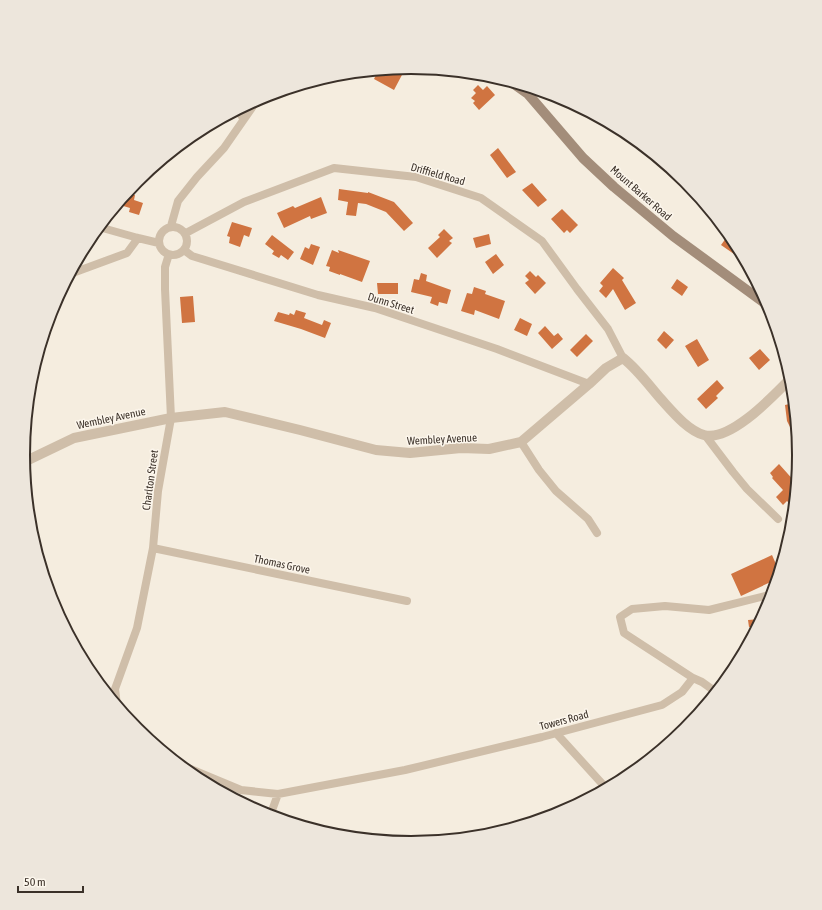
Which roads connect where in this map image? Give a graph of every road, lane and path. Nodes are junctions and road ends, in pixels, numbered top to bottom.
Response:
1 (524, 91) edge
2 (251, 109) edge
3 (240, 114) edge
4 (244, 120) junction
5 (172, 226) junction
6 (105, 229) edge
7 (186, 233) junction
8 (138, 238) junction
9 (159, 243) junction
10 (184, 250) junction
11 (169, 254) junction
12 (77, 271) edge
13 (758, 299) edge
14 (622, 358) junction
15 (785, 383) edge
16 (589, 384) junction
17 (171, 418) junction
18 (705, 435) junction
19 (521, 442) junction
20 (30, 459) edge
21 (778, 519) dead end
22 (597, 533) dead end
23 (153, 548) junction
24 (765, 596) edge
25 (407, 602) dead end
26 (693, 678) junction
27 (711, 689) edge
28 (116, 695) edge
29 (556, 733) junction
30 (201, 774) edge
31 (602, 784) edge
32 (278, 794) junction
33 (272, 810) edge

1 - 13 main road, Mount Barker Road
2 - 4 street
3 - 4 street
4 - 5 street
5 - 7 street
5 - 9 street
6 - 8 street
7 - 10 street
7 - 14 street, Driffield Road
8 - 9 street
8 - 12 street
9 - 11 street
10 - 11 street
10 - 16 street, Dunn Street
11 - 17 street, Charlton Street
14 - 16 street, Wembley Avenue
14 - 18 street
15 - 18 street
16 - 19 street, Wembley Avenue
17 - 19 street, Wembley Avenue
17 - 20 street, Wembley Avenue
17 - 23 street, Charlton Street
18 - 21 street
19 - 22 street
23 - 25 street, Thomas Grove
23 - 28 street, Charlton Street
24 - 26 street
26 - 27 street
26 - 29 street, Towers Road
29 - 31 street
29 - 32 street, Towers Road
30 - 32 street, Towers Road
32 - 33 street

